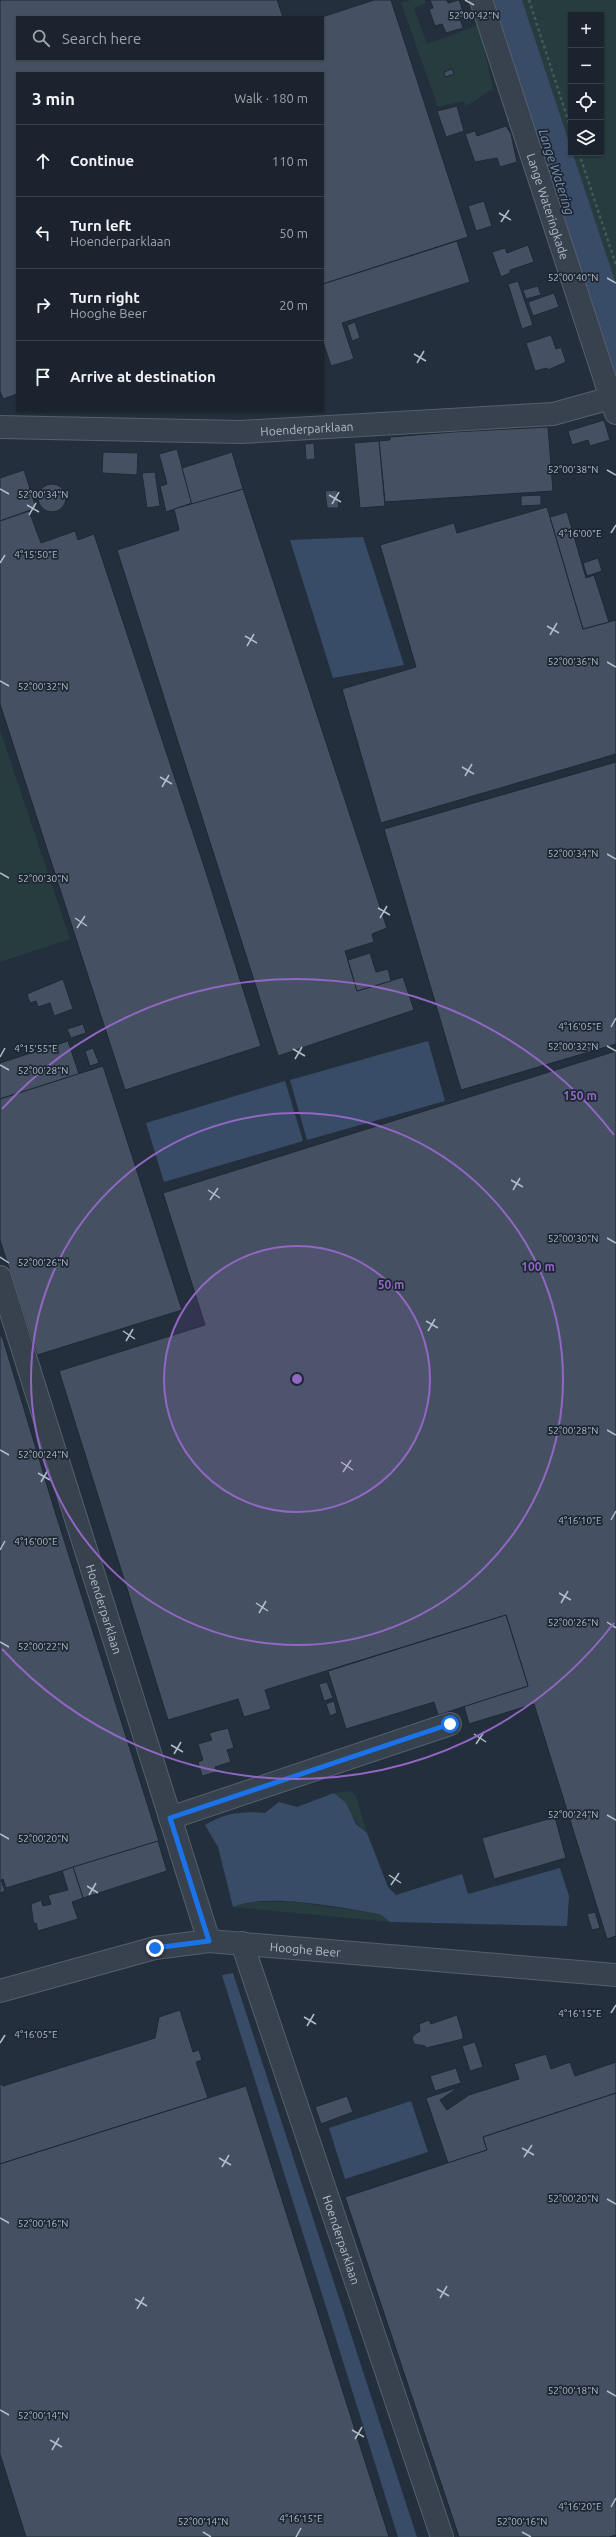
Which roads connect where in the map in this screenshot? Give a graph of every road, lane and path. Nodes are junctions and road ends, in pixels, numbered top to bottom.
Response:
1 (481, 0) edge
2 (529, 0) edge
3 (568, 120) edge
4 (580, 156) edge
5 (616, 264) edge
6 (614, 406) edge
7 (0, 427) edge
8 (0, 1276) edge
9 (450, 1724) dead end
10 (170, 1818) junction
11 (209, 1941) junction
12 (242, 1943) junction
13 (616, 1975) edge
14 (0, 1991) edge
15 (442, 2537) edge

1 - 6 street, Lange Wateringkade
2 - 3 path
4 - 5 path
6 - 7 street, Hoenderparklaan
8 - 10 street, Hoenderparklaan
9 - 10 street
10 - 11 street, Hoenderparklaan
11 - 12 street, Hooghe Beer
11 - 14 street, Hooghe Beer
12 - 13 street, Hooghe Beer
12 - 15 street, Hoenderparklaan

